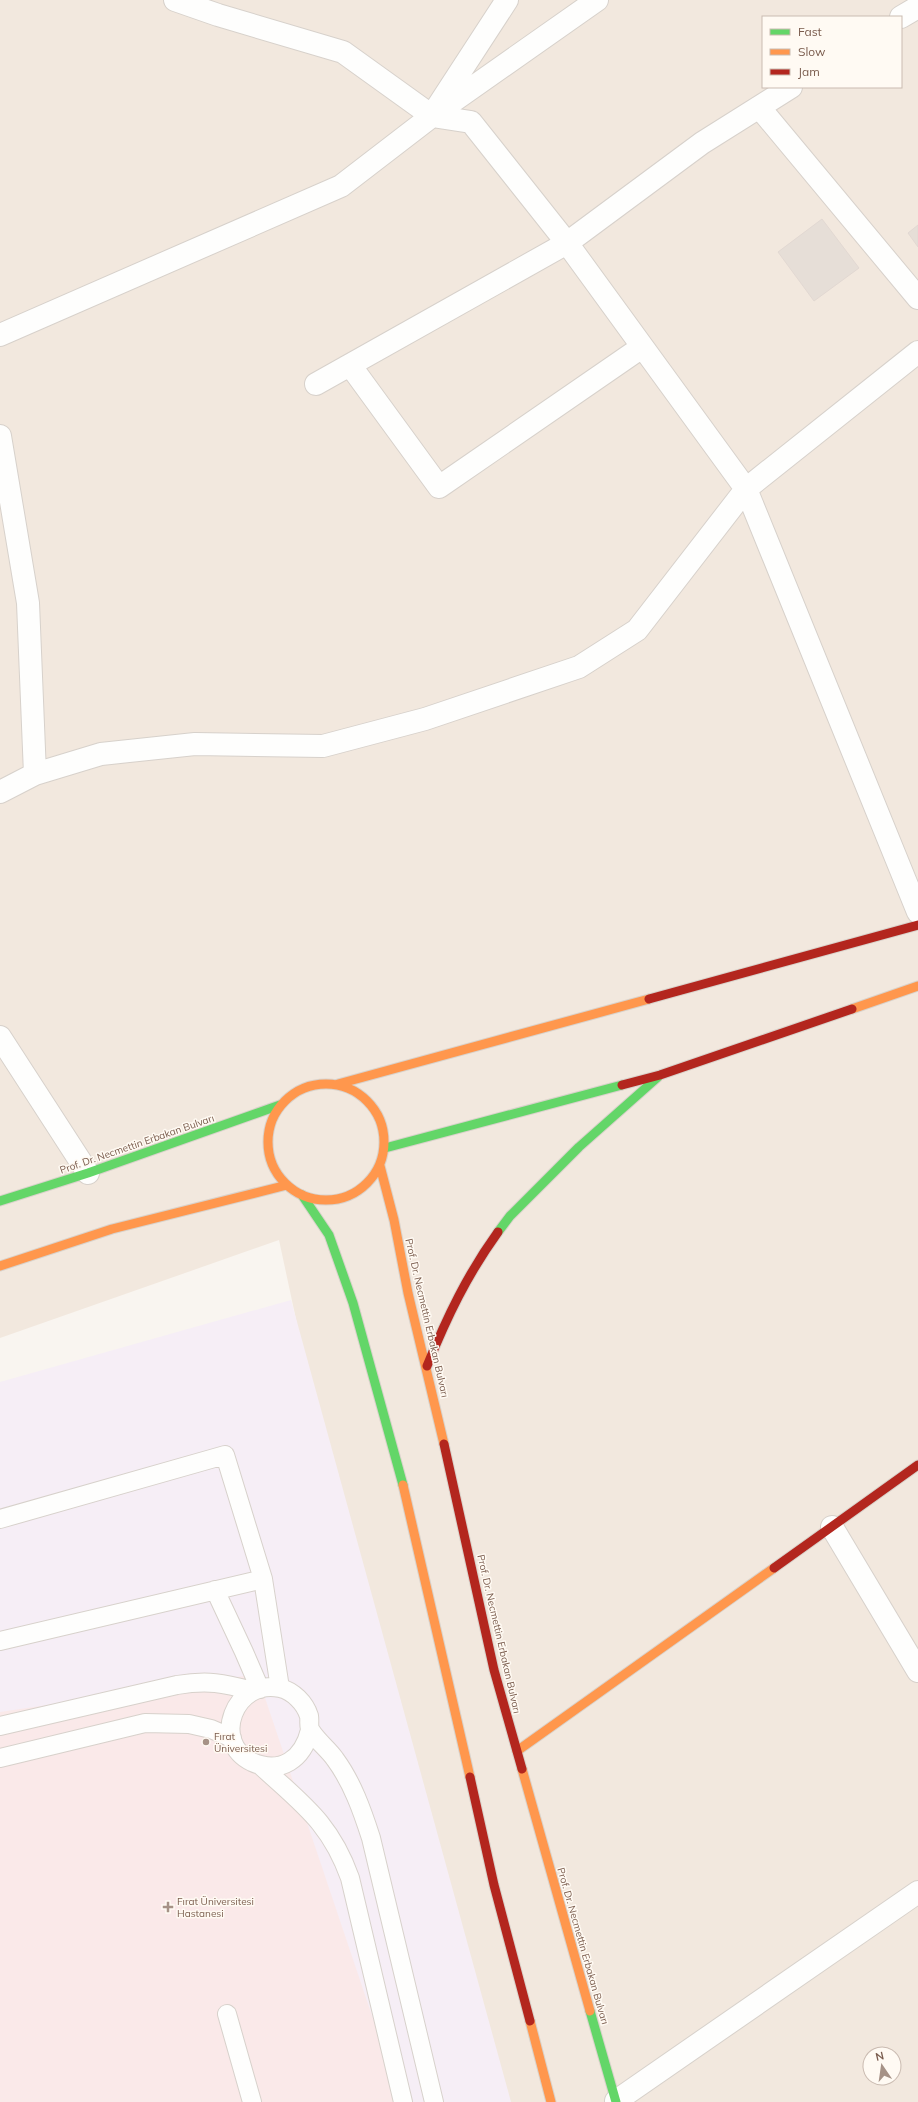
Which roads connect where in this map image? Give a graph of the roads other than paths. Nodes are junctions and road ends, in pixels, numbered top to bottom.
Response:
1 (175, 0) edge
2 (507, 0) edge
3 (597, 0) edge
4 (918, 7) edge
5 (902, 16) edge
6 (789, 88) edge
7 (759, 107) junction
8 (432, 116) junction
9 (567, 243) junction
10 (918, 298) edge
11 (0, 335) edge
12 (642, 347) junction
13 (918, 352) edge
14 (350, 365) junction
15 (316, 384) dead end
16 (0, 436) edge
17 (746, 490) junction
18 (35, 774) junction
19 (0, 792) edge
20 (918, 912) edge
21 (918, 925) edge
22 (918, 986) edge
23 (0, 1037) edge
24 (660, 1075) junction
25 (338, 1084) junction
26 (280, 1105) junction
27 (385, 1148) junction
28 (380, 1166) junction
29 (88, 1173) junction
30 (287, 1185) junction
31 (302, 1195) junction
32 (0, 1201) edge
33 (0, 1266) edge
34 (427, 1366) junction
35 (918, 1465) edge
36 (0, 1519) edge
37 (832, 1527) junction
38 (263, 1579) junction
39 (215, 1590) junction
40 (0, 1641) edge
41 (918, 1671) edge
42 (280, 1688) junction
43 (256, 1690) junction
44 (0, 1726) edge
45 (310, 1730) junction
46 (232, 1738) junction
47 (517, 1751) junction
48 (0, 1758) edge
49 (260, 1765) junction
50 (918, 1892) edge
51 (227, 2014) dead end
52 (616, 2101) edge
53 (252, 2102) edge
54 (403, 2102) edge
55 (434, 2102) edge
56 (551, 2102) edge

1 - 8 street
2 - 8 street
3 - 8 street
4 - 5 street
6 - 7 street
7 - 9 street
7 - 10 street
8 - 9 street
8 - 11 street
9 - 12 street
9 - 14 street
12 - 14 street
12 - 17 street
13 - 17 street
14 - 15 street
16 - 18 street
17 - 18 street
17 - 20 street
18 - 19 street
21 - 25 main road
22 - 24 main road
23 - 29 street
24 - 27 main road
24 - 34 main road
25 - 26 main road
25 - 27 main road
26 - 29 main road, Prof. Dr. Necmettin Erbakan Bulvarı
26 - 30 main road
27 - 28 main road
28 - 31 main road
28 - 34 main road, Prof. Dr. Necmettin Erbakan Bulvarı
29 - 32 main road, Prof. Dr. Necmettin Erbakan Bulvarı
30 - 31 main road
30 - 33 main road
31 - 56 main road
34 - 47 main road, Prof. Dr. Necmettin Erbakan Bulvarı
35 - 37 main road
36 - 38 lane
37 - 41 street
37 - 47 main road
38 - 39 lane
38 - 42 lane
39 - 40 lane
39 - 43 lane
42 - 43 lane
42 - 45 lane
43 - 44 lane
43 - 46 lane
45 - 49 lane
45 - 55 lane
46 - 48 lane
46 - 49 lane
47 - 52 main road, Prof. Dr. Necmettin Erbakan Bulvarı
49 - 54 lane
50 - 52 street
51 - 53 lane

